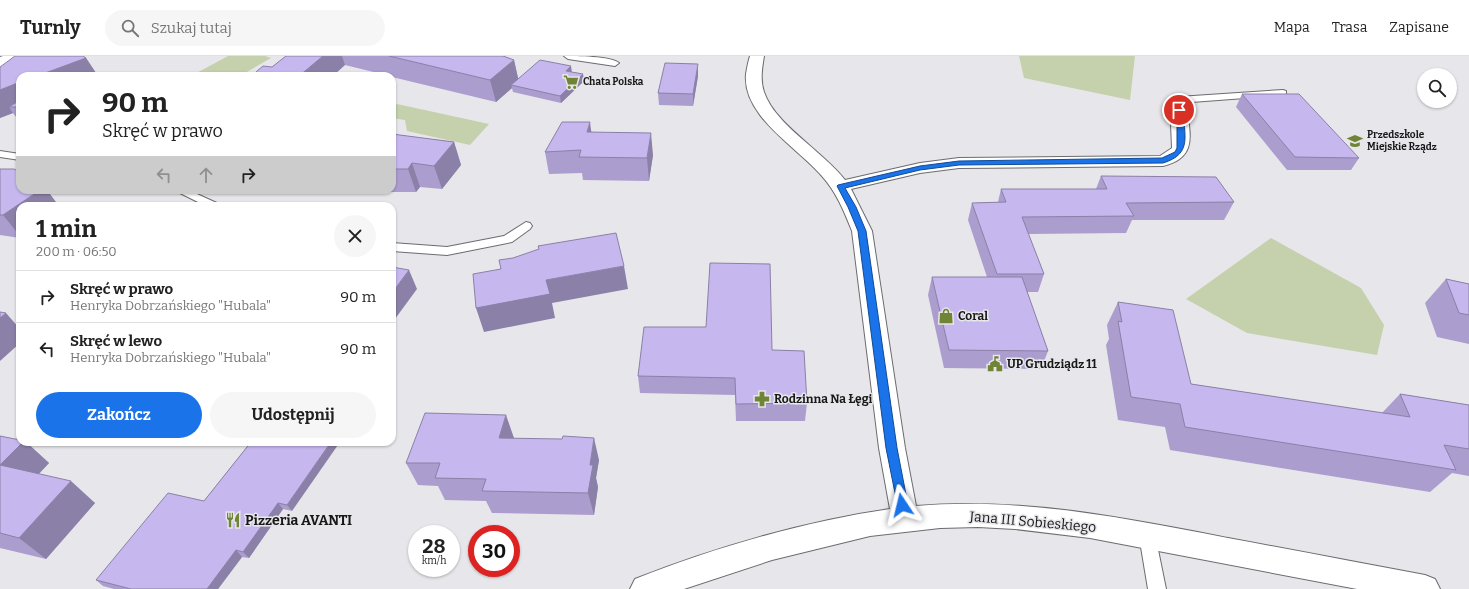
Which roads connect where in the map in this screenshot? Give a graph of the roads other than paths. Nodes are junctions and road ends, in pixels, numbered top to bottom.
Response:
1 (15, 56) edge
2 (568, 56) edge
3 (758, 56) edge
4 (615, 63) dead end
5 (0, 64) edge
6 (1283, 93) edge
7 (1178, 100) joint
8 (0, 154) edge
9 (16, 156) edge
10 (841, 186) junction
11 (188, 194) edge
12 (206, 202) edge
13 (526, 226) dead end
14 (396, 248) edge
15 (905, 519) junction
16 (1147, 535) junction
17 (645, 589) edge
18 (1157, 589) edge
19 (1425, 589) edge

1 - 5 street
2 - 4 lane
3 - 10 street
6 - 7 lane
7 - 10 street
8 - 9 lane
10 - 15 street
11 - 12 lane
13 - 14 lane
15 - 16 street, Jana III Sobieskiego
15 - 17 street, Jana III Sobieskiego
16 - 18 lane
16 - 19 street, Jana III Sobieskiego

